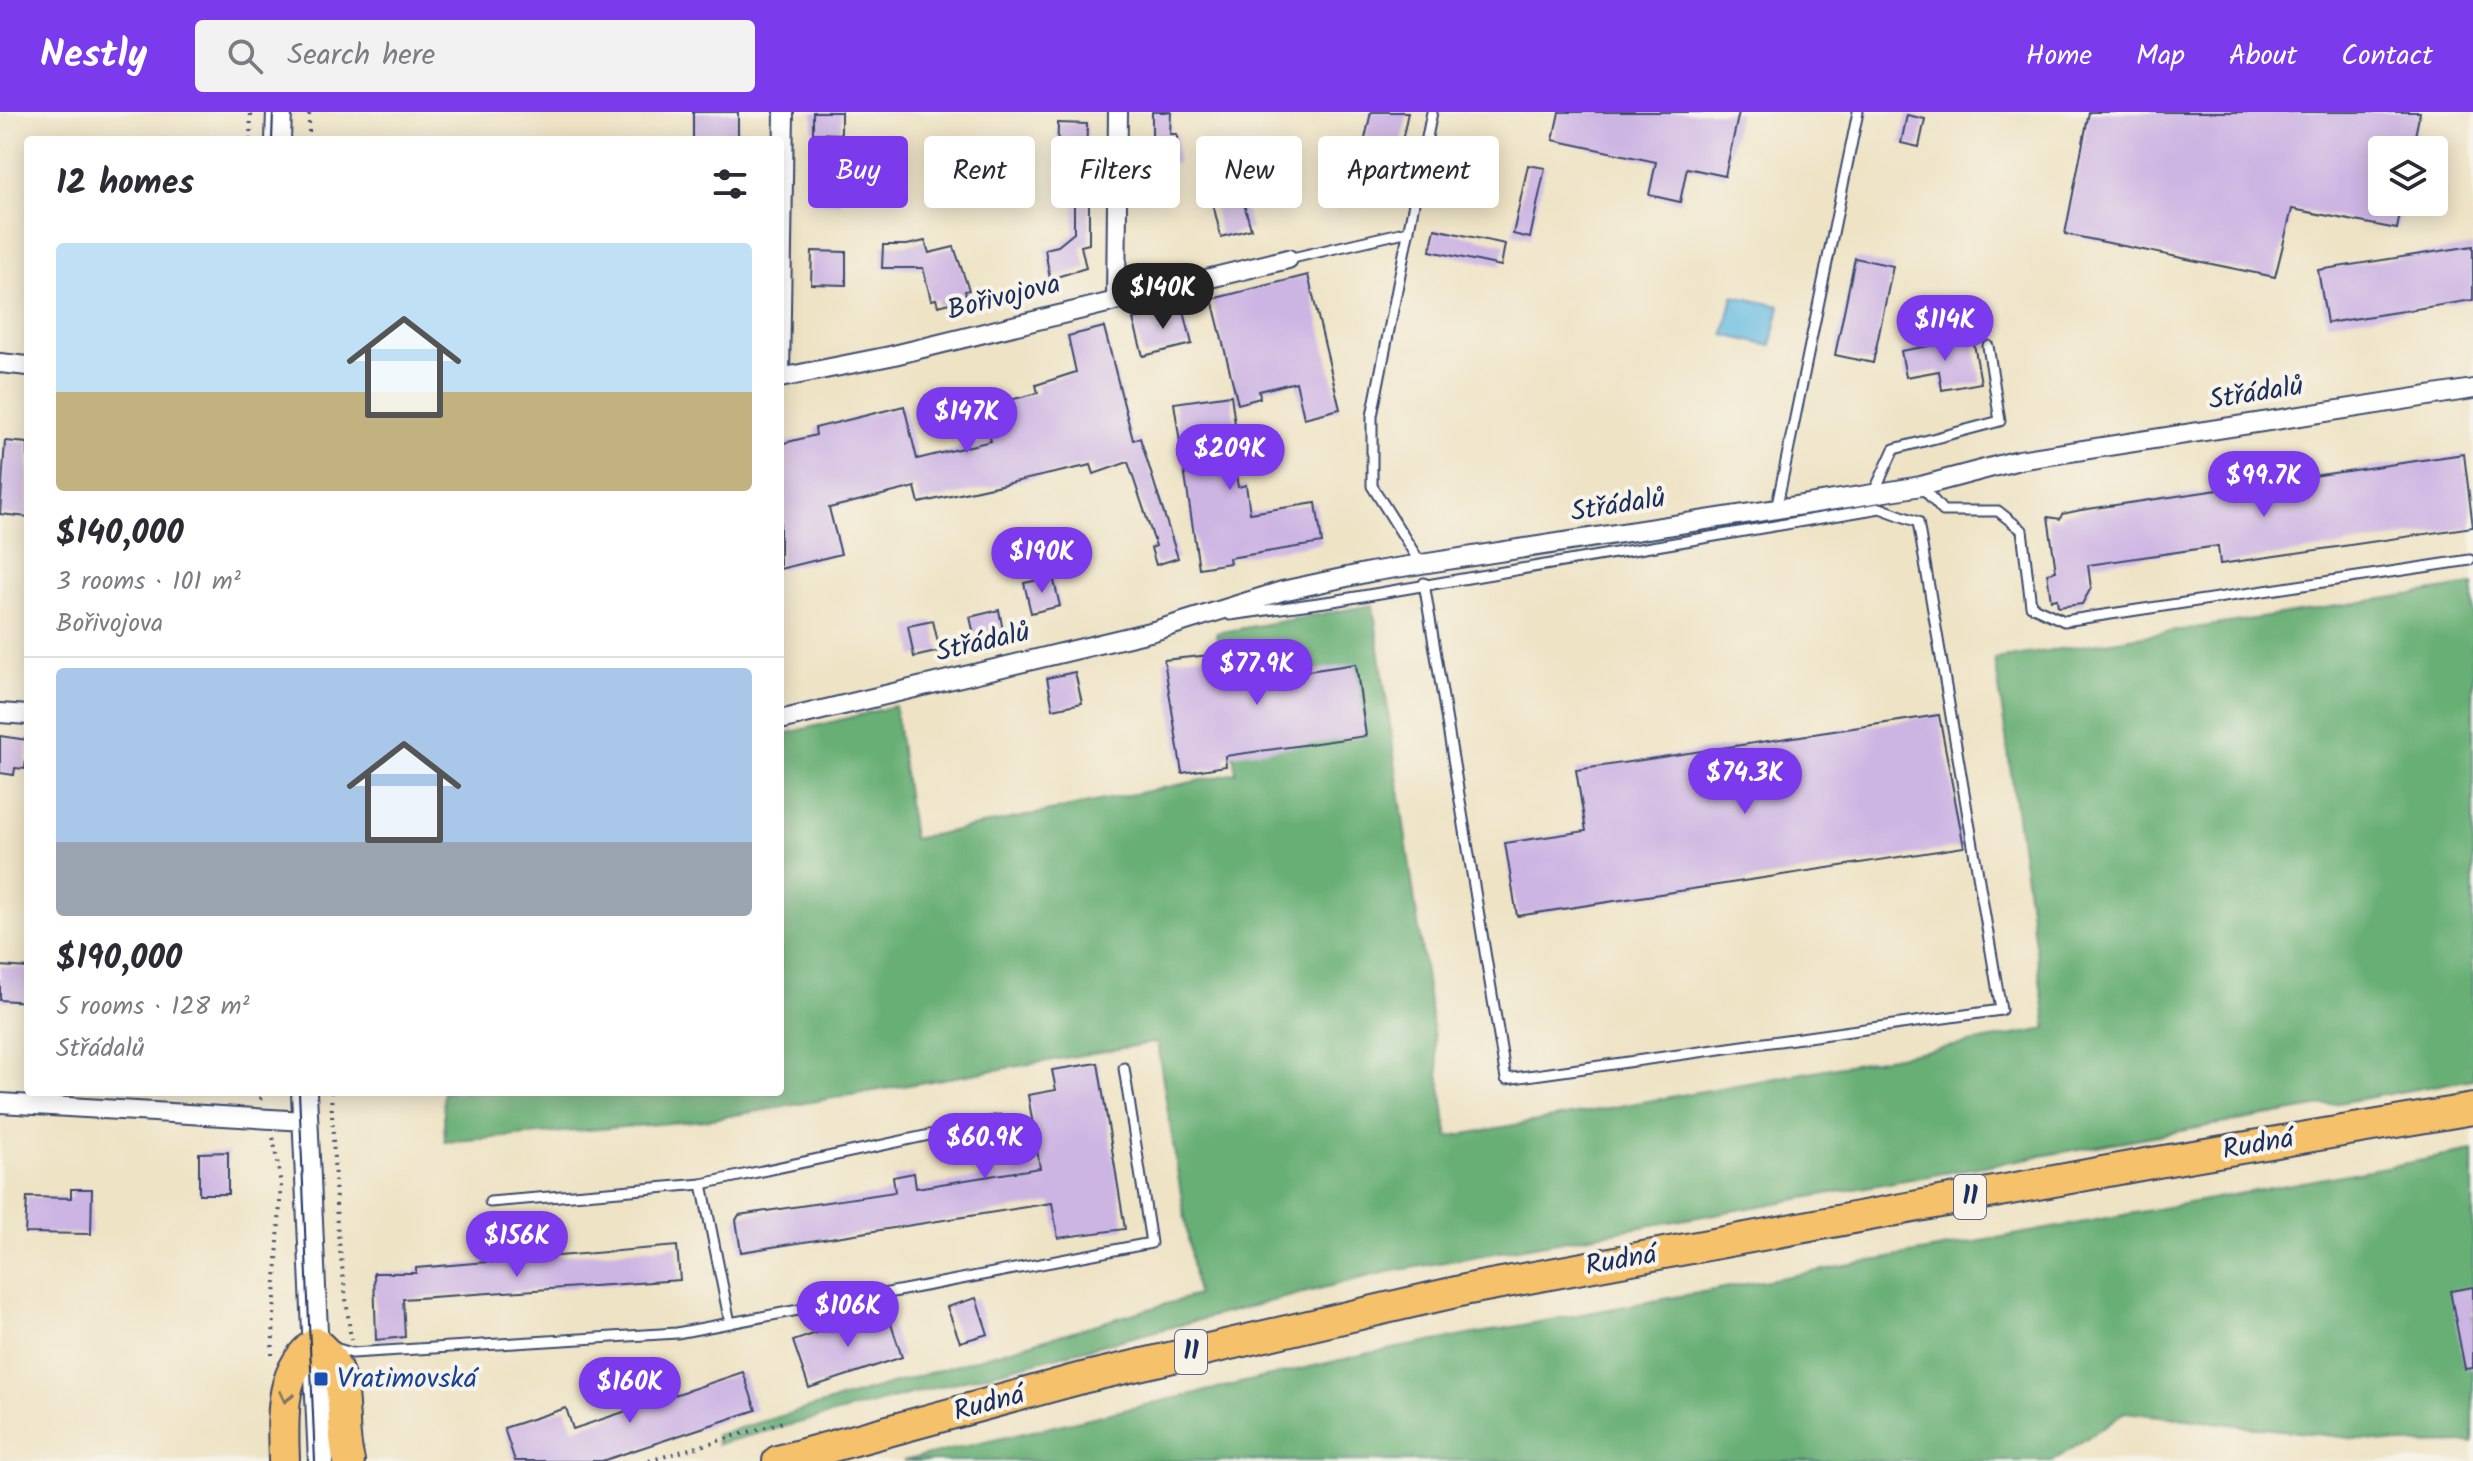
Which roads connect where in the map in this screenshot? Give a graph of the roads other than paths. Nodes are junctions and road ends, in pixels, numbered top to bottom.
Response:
1 (279, 112) edge
2 (784, 112) edge
3 (1118, 112) edge
4 (1432, 112) edge
5 (1858, 112) edge
6 (278, 136) edge
7 (784, 136) edge
8 (1409, 231) junction
9 (1288, 259) joint
10 (1116, 299) junction
11 (1988, 346) dead end
12 (0, 363) edge
13 (24, 366) edge
14 (784, 377) edge
15 (2473, 389) edge
16 (1921, 486) junction
17 (1873, 494) junction
18 (1776, 510) junction
19 (2470, 560) dead end
20 (1423, 574) junction
21 (0, 713) edge
22 (24, 715) edge
23 (784, 719) edge
24 (1124, 1068) dead end
25 (304, 1096) edge
26 (0, 1103) edge
27 (2473, 1109) edge
28 (999, 1120) dead end
29 (306, 1121) junction
30 (702, 1184) junction
31 (490, 1202) dead end
32 (730, 1323) junction
33 (316, 1343) junction
34 (284, 1461) edge
35 (321, 1461) edge
36 (349, 1461) edge
37 (778, 1461) edge

1 - 6 street
2 - 7 street
3 - 10 street
4 - 8 lane
5 - 18 lane
8 - 9 lane
8 - 20 lane
9 - 10 street, Bořivojova
10 - 14 street, Bořivojova
11 - 17 lane
12 - 13 street
15 - 16 street, Střádalů
16 - 17 street, Střádalů
16 - 19 lane
17 - 18 street, Střádalů
18 - 20 street, Střádalů
20 - 20 lane
20 - 23 street, Střádalů
21 - 22 street
24 - 32 lane
25 - 29 street
26 - 29 street
27 - 37 main road, Rudná / 11
28 - 30 lane
29 - 33 street
30 - 31 lane
30 - 32 lane
32 - 33 lane
33 -> 34 main road
33 - 35 street
33 - 36 main road

